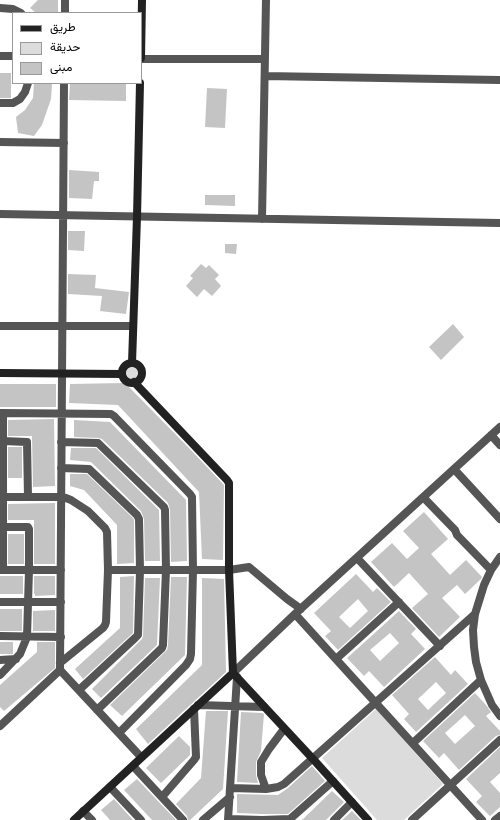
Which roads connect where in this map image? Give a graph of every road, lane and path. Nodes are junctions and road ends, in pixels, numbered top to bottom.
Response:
1 (65, 0) edge
2 (142, 0) edge
3 (266, 0) edge
4 (0, 8) edge
5 (19, 12) edge
6 (65, 12) edge
7 (142, 12) edge
8 (0, 56) edge
9 (12, 56) edge
10 (142, 59) edge
11 (265, 59) junction
12 (265, 76) junction
13 (500, 80) edge
14 (28, 84) edge
15 (64, 84) edge
16 (140, 84) edge
17 (0, 103) edge
18 (0, 142) edge
19 (64, 143) junction
20 (0, 214) edge
21 (63, 216) junction
22 (137, 217) junction
23 (262, 219) junction
24 (500, 223) edge
25 (0, 326) edge
26 (62, 326) junction
27 (133, 326) junction
28 (132, 362) junction
29 (0, 373) edge
30 (62, 373) junction
31 (122, 374) junction
32 (134, 382) junction
33 (2, 413) edge
34 (62, 413) junction
35 (500, 427) edge
36 (491, 435) junction
37 (3, 441) junction
38 (62, 442) junction
39 (500, 446) edge
40 (1, 467) edge
41 (61, 468) junction
42 (454, 469) junction
43 (1, 497) edge
44 (28, 497) junction
45 (61, 497) junction
46 (423, 497) junction
47 (500, 519) edge
48 (3, 527) junction
49 (1, 543) edge
50 (500, 557) edge
51 (357, 558) junction
52 (1, 570) edge
53 (29, 570) junction
54 (61, 570) junction
55 (108, 570) junction
56 (140, 570) junction
57 (166, 570) junction
58 (193, 570) junction
59 (229, 570) junction
60 (491, 570) junction
61 (0, 602) edge
62 (28, 602) junction
63 (61, 602) junction
64 (399, 602) junction
65 (298, 612) junction
66 (475, 614) junction
67 (0, 636) edge
68 (27, 636) junction
69 (61, 637) junction
70 (440, 646) junction
71 (16, 659) junction
72 (336, 659) junction
73 (0, 660) edge
74 (60, 666) junction
75 (235, 675) junction
76 (0, 676) edge
77 (480, 680) junction
78 (79, 690) junction
79 (376, 703) junction
80 (235, 706) junction
81 (196, 707) junction
82 (264, 707) junction
83 (97, 710) junction
84 (500, 716) edge
85 (1, 722) edge
86 (284, 729) junction
87 (119, 733) junction
88 (500, 740) edge
89 (412, 743) junction
90 (141, 757) junction
91 (313, 759) junction
92 (133, 766) junction
93 (333, 781) junction
94 (451, 785) junction
95 (110, 787) junction
96 (230, 788) junction
97 (266, 789) junction
98 (162, 797) junction
99 (230, 797) junction
100 (352, 802) junction
101 (83, 811) junction
102 (500, 816) edge
103 (74, 820) edge
104 (92, 820) edge
105 (141, 820) edge
106 (183, 820) edge
107 (203, 820) edge
108 (228, 820) edge
109 (262, 820) edge
110 (290, 820) edge
111 (334, 820) edge
112 (368, 820) edge
113 (412, 820) edge
114 (482, 820) edge
115 (495, 820) edge

1 - 6 street
2 - 7 street
3 - 11 street
4 - 5 street
8 - 9 street
10 - 11 street
11 - 12 street
12 - 13 street
12 - 23 street
14 - 17 street
15 - 19 street
16 - 22 street
18 - 19 street
19 - 21 street
20 - 21 street
21 - 22 street
21 - 26 street
22 - 23 street
22 - 27 street
23 - 24 street
25 - 26 street
26 - 27 street
26 - 30 street
27 - 28 street
28 - 31 street
28 - 32 street
29 - 30 street
30 - 31 street
30 - 34 street
31 - 32 street
32 - 59 street
33 - 34 street
33 - 37 street
34 - 38 street
34 - 58 street
35 - 36 street
36 - 39 street
36 - 42 street
37 - 40 street
37 - 44 street
38 - 41 street
38 - 57 street
40 - 43 street
41 - 45 street
41 - 56 street
42 - 46 street
42 - 47 street
43 - 44 street
43 - 48 street
44 - 45 street
45 - 54 street
45 - 55 street
46 - 51 street
46 - 60 street
48 - 49 street
48 - 53 street
49 - 52 street
50 - 60 street
51 - 64 street
51 - 65 street
52 - 53 street
53 - 54 street
53 - 62 street
54 - 63 street
55 - 56 street
55 - 74 street
56 - 57 street
56 - 78 street
57 - 58 street
57 - 83 street
58 - 59 street
58 - 87 street
59 - 65 street
59 - 75 street
60 - 66 street
61 - 62 street
62 - 63 street
62 - 68 street
63 - 69 street
64 - 70 street
64 - 72 street
65 - 72 street
65 - 75 street
66 - 70 street
66 - 77 street
67 - 68 street
68 - 69 street
68 - 71 street
69 - 74 street
70 - 79 street
71 - 73 street
71 - 76 street
72 - 79 street
74 - 78 street
74 - 85 street
75 - 80 street
75 - 81 street
75 - 82 street
77 - 84 street
77 - 89 street
78 - 83 street
79 - 89 street
79 - 91 street
80 - 81 street
80 - 82 street
80 - 96 street
81 - 90 street
81 - 98 street
82 - 86 street
83 - 87 street
86 - 91 street
86 - 97 street
87 - 90 street
88 - 94 street
89 - 94 street
90 - 92 street
91 - 93 street
91 - 97 street
92 - 95 street
92 - 98 street
93 - 100 street
93 - 110 street
94 - 113 street
94 - 114 street
95 - 101 street
95 - 105 street
96 - 97 street
96 - 99 street
98 - 106 street
99 - 107 street
99 - 108 street
100 - 111 street
100 - 112 street
101 - 103 street
101 - 104 street
102 - 115 street
108 - 109 street
109 - 110 street

